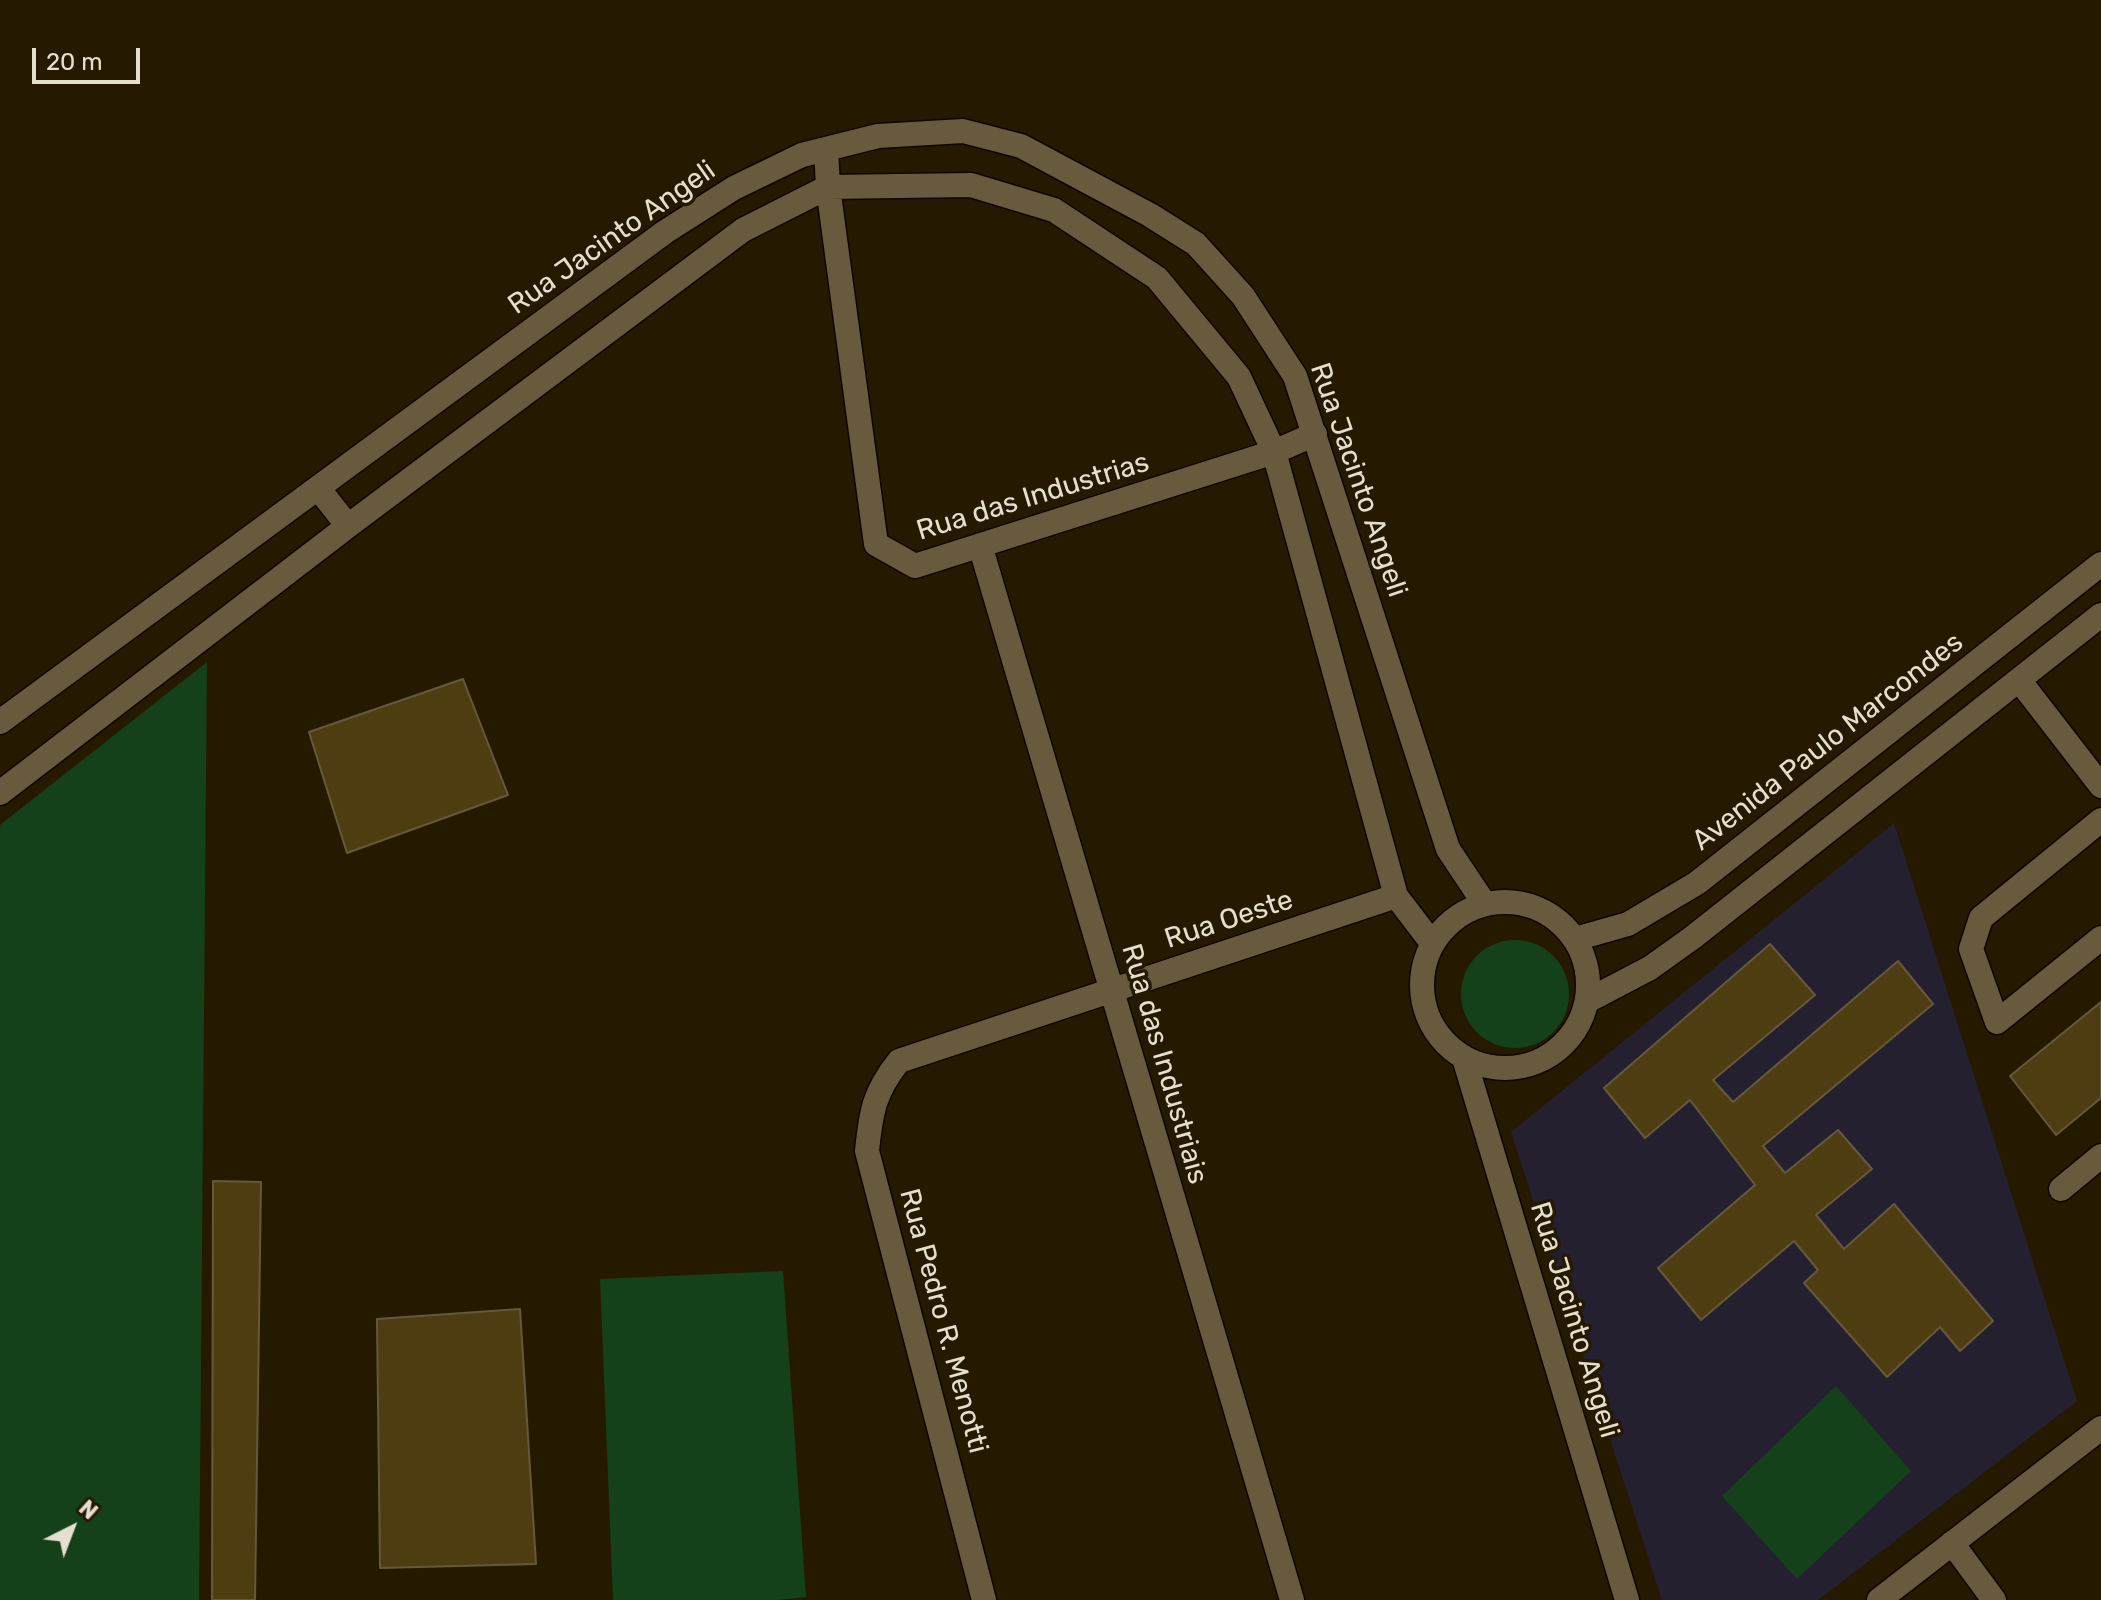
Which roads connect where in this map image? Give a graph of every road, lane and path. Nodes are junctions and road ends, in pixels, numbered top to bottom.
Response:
1 (826, 149) junction
2 (828, 187) junction
3 (1315, 434) junction
4 (1274, 452) junction
5 (318, 488) junction
6 (348, 526) junction
7 (980, 545) junction
8 (2101, 564) edge
9 (2101, 615) edge
10 (2019, 680) junction
11 (0, 722) edge
12 (2101, 786) edge
13 (0, 793) edge
14 (2101, 820) edge
15 (1396, 896) junction
16 (1484, 903) junction
17 (2101, 938) edge
18 (1575, 939) junction
19 (1432, 943) junction
20 (1111, 991) junction
21 (1589, 1000) junction
22 (1464, 1058) junction
23 (899, 1061) joint
24 (2101, 1156) edge
25 (2061, 1189) dead end
26 (2101, 1428) edge
27 (1952, 1543) junction
28 (984, 1600) edge
29 (1292, 1600) edge
30 (1627, 1600) edge
31 (1879, 1600) edge
32 (1994, 1600) edge

1 - 2 street, Rua das Industrias
1 - 3 street, Rua Jacinto Angeli
1 - 5 street, Rua Jacinto Angeli
2 - 4 street
2 - 6 street
2 - 7 street, Rua das Industrias
3 - 4 street, Rua das Industrias
3 - 16 street, Rua Jacinto Angeli
4 - 7 street, Rua das Industrias
4 - 15 street
5 - 6 street
5 - 11 street, Rua Jacinto Angeli
6 - 13 street
7 - 20 street, Rua das Industriais
8 - 18 street, Avenida Paulo Marcondes
9 - 10 street
10 - 12 street
10 - 21 street
14 - 17 street
15 - 19 street
15 - 20 street, Rua Oeste
16 - 18 street
16 - 19 street
18 - 21 street
19 - 22 street
20 - 23 street, Rua Oeste
20 - 29 street, Rua das Industriais
21 - 22 street
22 - 30 street, Rua Jacinto Angeli
23 - 28 street, Rua Pedro R. Menotti
24 - 25 street
26 - 27 street
27 - 31 street
27 - 32 street

